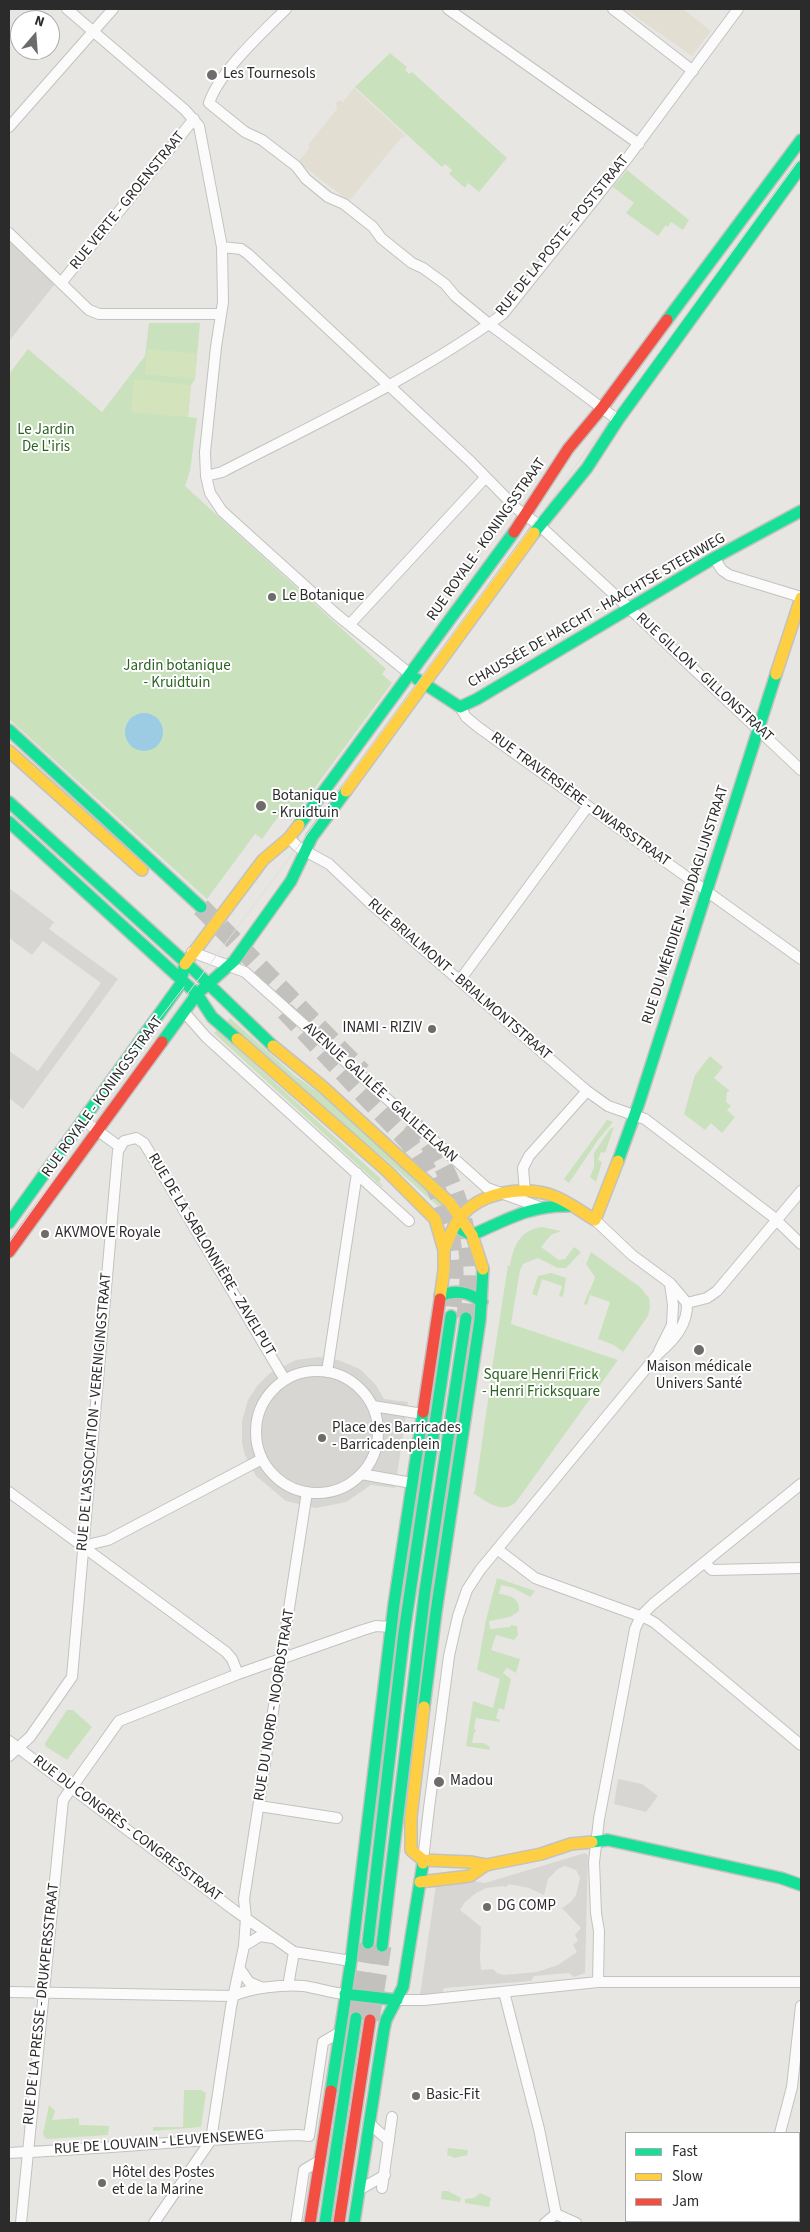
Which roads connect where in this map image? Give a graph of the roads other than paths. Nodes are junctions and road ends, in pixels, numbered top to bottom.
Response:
1 (67, 9) edge
2 (113, 9) edge
3 (286, 9) edge
4 (448, 9) edge
5 (615, 9) edge
6 (738, 9) edge
7 (94, 31) junction
8 (693, 70) junction
9 (194, 120) junction
10 (9, 127) edge
11 (801, 140) edge
12 (639, 144) junction
13 (790, 156) junction
14 (801, 165) edge
15 (9, 233) edge
16 (222, 248) junction
17 (61, 283) junction
18 (220, 314) junction
19 (489, 324) junction
20 (388, 385) junction
21 (602, 408) junction
22 (618, 420) junction
23 (206, 476) junction
24 (485, 478) junction
25 (801, 511) edge
26 (525, 515) junction
27 (540, 526) junction
28 (714, 558) junction
29 (801, 597) edge
30 (629, 608) junction
31 (350, 624) junction
32 (410, 674) junction
33 (424, 684) junction
34 (460, 707) junction
35 (759, 728) junction
36 (9, 730) edge
37 (9, 751) edge
38 (801, 770) edge
39 (9, 802) edge
40 (588, 806) junction
41 (9, 822) edge
42 (289, 838) junction
43 (306, 851) junction
44 (150, 877) dead end
45 (706, 890) junction
46 (194, 911) tunnel mouth
47 (192, 952) junction
48 (801, 959) edge
49 (185, 962) junction
50 (228, 966) junction
51 (181, 979) junction
52 (460, 980) junction
53 (208, 983) junction
54 (197, 994) junction
55 (188, 1016) junction
56 (587, 1091) junction
57 (634, 1115) junction
58 (83, 1120) junction
59 (98, 1131) junction
60 (120, 1148) junction
61 (356, 1173) junction
62 (801, 1191) edge
63 (525, 1192) junction
64 (502, 1194) junction
65 (539, 1207) junction
66 (573, 1207) junction
67 (460, 1217) junction
68 (435, 1219) junction
69 (595, 1220) junction
70 (777, 1220) junction
71 (409, 1221) dead end
72 (9, 1224) edge
73 (454, 1227) junction
74 (472, 1235) junction
75 (801, 1244) edge
76 (444, 1250) junction
77 (9, 1252) edge
78 (670, 1283) junction
79 (440, 1296) junction
80 (482, 1302) junction
81 (687, 1303) junction
82 (451, 1316) tunnel mouth
83 (466, 1318) tunnel mouth
84 (658, 1354) junction
85 (327, 1372) junction
86 (285, 1380) junction
87 (372, 1406) junction
88 (423, 1414) junction
89 (262, 1459) junction
90 (361, 1474) junction
91 (412, 1483) junction
92 (801, 1484) edge
93 (9, 1492) edge
94 (307, 1492) junction
95 (83, 1546) junction
96 (498, 1549) junction
97 (705, 1563) junction
98 (801, 1568) edge
99 (412, 1574) junction
100 (425, 1590) junction
101 (394, 1604) junction
102 (436, 1612) junction
103 (641, 1616) junction
104 (391, 1627) junction
105 (388, 1654) junction
106 (283, 1659) junction
107 (238, 1674) junction
108 (427, 1681) junction
109 (398, 1686) junction
110 (409, 1721) junction
111 (9, 1740) edge
112 (801, 1745) edge
113 (19, 1748) junction
114 (9, 1756) edge
115 (72, 1787) junction
116 (259, 1806) junction
117 (336, 1818) dead end
118 (596, 1841) junction
119 (423, 1860) junction
120 (486, 1865) junction
121 (420, 1882) junction
122 (801, 1885) edge
123 (246, 1918) junction
124 (275, 1938) junction
125 (368, 1944) tunnel mouth
126 (244, 1946) junction
127 (382, 1946) tunnel mouth
128 (294, 1952) junction
129 (351, 1960) junction
130 (240, 1969) junction
131 (598, 1982) junction
132 (801, 1982) edge
133 (288, 1986) junction
134 (264, 1989) junction
135 (9, 1992) edge
136 (504, 1992) junction
137 (44, 1993) junction
138 (345, 1994) junction
139 (233, 1996) junction
140 (397, 2000) junction
141 (801, 2006) edge
142 (356, 2018) tunnel mouth
143 (370, 2020) tunnel mouth
144 (340, 2032) junction
145 (392, 2117) dead end
146 (369, 2123) junction
147 (780, 2132) edge
148 (212, 2140) junction
149 (389, 2141) junction
150 (28, 2152) junction
151 (9, 2154) edge
152 (319, 2161) junction
153 (385, 2175) junction
154 (382, 2188) dead end
155 (359, 2190) junction
156 (556, 2214) junction
157 (21, 2223) edge
158 (154, 2223) edge
159 (296, 2223) edge
160 (310, 2223) edge
161 (325, 2223) edge
162 (339, 2223) edge
163 (354, 2223) edge
164 (545, 2223) edge
165 (576, 2223) edge

1 - 7 street
2 - 7 street
3 - 19 street
4 - 12 street
5 - 8 street
6 - 8 street, RUE DE LA POSTE - POSTSTRAAT
7 - 9 street
7 - 10 street
8 - 12 street, RUE DE LA POSTE - POSTSTRAAT
9 - 16 street
9 - 17 street, RUE VERTE - GROENSTRAAT
11 - 13 main road, RUE ROYALE - KONINGSSTRAAT
12 - 19 street, RUE DE LA POSTE - POSTSTRAAT
13 - 14 street
13 - 21 main road, RUE ROYALE - KONINGSSTRAAT
14 - 22 main road, RUE ROYALE - KONINGSSTRAAT
15 - 17 street
16 - 18 street
16 - 20 street, RUE GILLON - GILLONSTRAAT
17 - 18 street
18 - 23 street
19 - 20 street, RUE DE LA POSTE - POSTSTRAAT
19 - 21 street
20 - 23 street, RUE DE LA POSTE - POSTSTRAAT
20 - 24 street, RUE GILLON - GILLONSTRAAT
21 - 22 street
21 - 26 main road, RUE ROYALE - KONINGSSTRAAT
22 - 27 main road, RUE ROYALE - KONINGSSTRAAT
23 - 31 street
24 - 26 street, RUE GILLON - GILLONSTRAAT
24 - 31 street
25 - 28 main road, CHAUSSÉE DE HAECHT - HAACHTSE STEENWEG
26 - 27 street, RUE GILLON - GILLONSTRAAT
26 - 32 main road, RUE ROYALE - KONINGSSTRAAT
27 - 30 street, RUE GILLON - GILLONSTRAAT
27 - 33 main road, RUE ROYALE - KONINGSSTRAAT
28 - 29 street
28 - 30 main road, CHAUSSÉE DE HAECHT - HAACHTSE STEENWEG
29 - 35 main road, RUE DU MÉRIDIEN - MIDDAGLIJNSTRAAT
30 - 34 main road, CHAUSSÉE DE HAECHT - HAACHTSE STEENWEG
30 - 35 street, RUE GILLON - GILLONSTRAAT
31 - 32 street
32 - 33 main road, CHAUSSÉE DE HAECHT - HAACHTSE STEENWEG
32 - 42 main road, RUE ROYALE - KONINGSSTRAAT
33 - 34 main road, CHAUSSÉE DE HAECHT - HAACHTSE STEENWEG
33 - 43 main road, RUE ROYALE - KONINGSSTRAAT
34 - 40 street, RUE TRAVERSIÈRE - DWARSSTRAAT
35 - 38 street, RUE GILLON - GILLONSTRAAT
35 - 45 main road, RUE DU MÉRIDIEN - MIDDAGLIJNSTRAAT
36 - 46 main road
37 - 44 main road
39 - 49 main road
40 - 45 street, RUE TRAVERSIÈRE - DWARSSTRAAT
40 - 52 street
41 - 51 main road
42 - 43 street, RUE BRIALMONT - BRIALMONTSTRAAT
42 - 47 main road, RUE ROYALE - KONINGSSTRAAT
43 - 50 main road, RUE ROYALE - KONINGSSTRAAT
43 - 52 street, RUE BRIALMONT - BRIALMONTSTRAAT
45 - 48 street, RUE TRAVERSIÈRE - DWARSSTRAAT
45 - 57 main road, RUE DU MÉRIDIEN - MIDDAGLIJNSTRAAT
47 - 49 main road, RUE ROYALE - KONINGSSTRAAT
47 - 50 street
49 - 51 main road, RUE ROYALE - KONINGSSTRAAT
49 - 53 main road
50 - 53 main road, RUE ROYALE - KONINGSSTRAAT
50 - 64 street, AVENUE GALILÉE - GALILEELAAN
51 - 54 main road
51 - 58 main road, RUE ROYALE - KONINGSSTRAAT
52 - 56 street, RUE BRIALMONT - BRIALMONTSTRAAT
53 - 54 main road, RUE ROYALE - KONINGSSTRAAT
53 - 67 main road
54 - 55 main road, RUE ROYALE - KONINGSSTRAAT
54 - 68 main road
55 - 59 main road, RUE ROYALE - KONINGSSTRAAT
55 - 61 street
56 - 57 street, RUE BRIALMONT - BRIALMONTSTRAAT
56 - 63 street
57 - 69 main road, RUE DU MÉRIDIEN - MIDDAGLIJNSTRAAT
57 - 70 street, RUE BRIALMONT - BRIALMONTSTRAAT
58 - 59 street
58 - 72 main road, RUE ROYALE - KONINGSSTRAAT
59 - 60 street
59 - 77 main road, RUE ROYALE - KONINGSSTRAAT
60 - 86 street, RUE DE LA SABLONNIÈRE - ZAVELPUT
60 - 95 street, RUE DE L'ASSOCIATION - VERENIGINGSTRAAT
61 - 71 street
61 - 85 street
62 - 70 street
63 - 64 main road
63 - 66 main road
64 - 65 street, AVENUE GALILÉE - GALILEELAAN
64 - 67 main road
65 - 66 main road
65 - 74 main road
66 - 69 main road
67 - 73 main road
67 - 74 main road
68 - 73 main road
68 - 76 main road
69 - 78 street
70 - 75 street, RUE BRIALMONT - BRIALMONTSTRAAT
70 - 81 street
73 - 74 main road
73 - 76 main road
74 - 80 main road
76 - 79 main road
78 - 81 street
78 - 84 street
79 - 80 main road
79 - 88 main road
80 - 102 main road
81 - 84 street
82 - 99 main road
83 - 100 main road
84 - 96 street
85 - 86 street
85 - 87 street
86 - 89 street
87 - 88 street
87 - 90 street
88 - 91 main road
89 - 94 street
89 - 95 street
90 - 91 street
90 - 94 street
91 - 101 main road
92 - 97 street
93 - 95 street
94 - 106 street, RUE DU NORD - NOORDSTRAAT
95 - 107 street
95 - 113 street, RUE DE L'ASSOCIATION - VERENIGINGSTRAAT
96 - 103 street
96 - 119 street
97 - 98 street
97 - 103 street
99 - 101 main road
99 - 109 main road
100 - 102 main road
100 - 110 main road
101 - 104 main road
102 - 108 main road
103 - 112 street
103 - 118 street
104 - 105 main road
104 - 106 street
105 - 109 main road
105 - 129 main road
106 - 107 street
106 - 116 street, RUE DU NORD - NOORDSTRAAT
107 - 115 street, RUE DE LA PRESSE - DRUKPERSSTRAAT
108 - 110 main road
108 - 119 main road
109 - 125 main road
110 - 127 main road
111 - 113 street, RUE DU CONGRÈS - CONGRESSTRAAT
113 - 114 street
113 - 115 street, RUE DU CONGRÈS - CONGRESSTRAAT
115 - 123 street, RUE DU CONGRÈS - CONGRESSTRAAT
115 - 137 street, RUE DE LA PRESSE - DRUKPERSSTRAAT
116 - 117 street
116 - 123 street, RUE DU NORD - NOORDSTRAAT
118 - 120 main road
118 - 122 main road
118 - 131 street
119 - 120 main road
119 - 121 main road
120 - 121 main road
121 - 140 main road
123 - 124 street, RUE DU CONGRÈS - CONGRESSTRAAT
123 - 126 street, RUE DU NORD - NOORDSTRAAT
124 - 126 street
124 - 128 street
126 - 130 street
128 - 129 street
128 - 133 street
129 - 138 main road
130 - 134 street
130 - 139 street
131 - 132 street
131 - 136 street
133 - 134 street
133 - 138 street
134 - 139 street
135 - 137 street
136 - 140 street
136 - 156 street
137 - 139 street
137 - 150 street, RUE DE LA PRESSE - DRUKPERSSTRAAT
138 - 140 main road
138 - 144 main road
139 - 148 street
140 - 146 main road
141 - 147 street
142 - 161 main road
143 - 162 main road
144 - 148 street, RUE DE LOUVAIN - LEUVENSEWEG
144 - 152 main road
145 - 149 street
146 - 149 street
146 - 155 main road
148 - 150 street, RUE DE LOUVAIN - LEUVENSEWEG
148 - 158 street
149 - 153 street
150 - 151 street, RUE DE LOUVAIN - LEUVENSEWEG
150 - 157 street, RUE DE LA PRESSE - DRUKPERSSTRAAT
152 - 159 street
152 - 160 main road
153 - 154 street
153 - 155 street
155 - 163 main road
156 - 164 street
156 - 165 street

